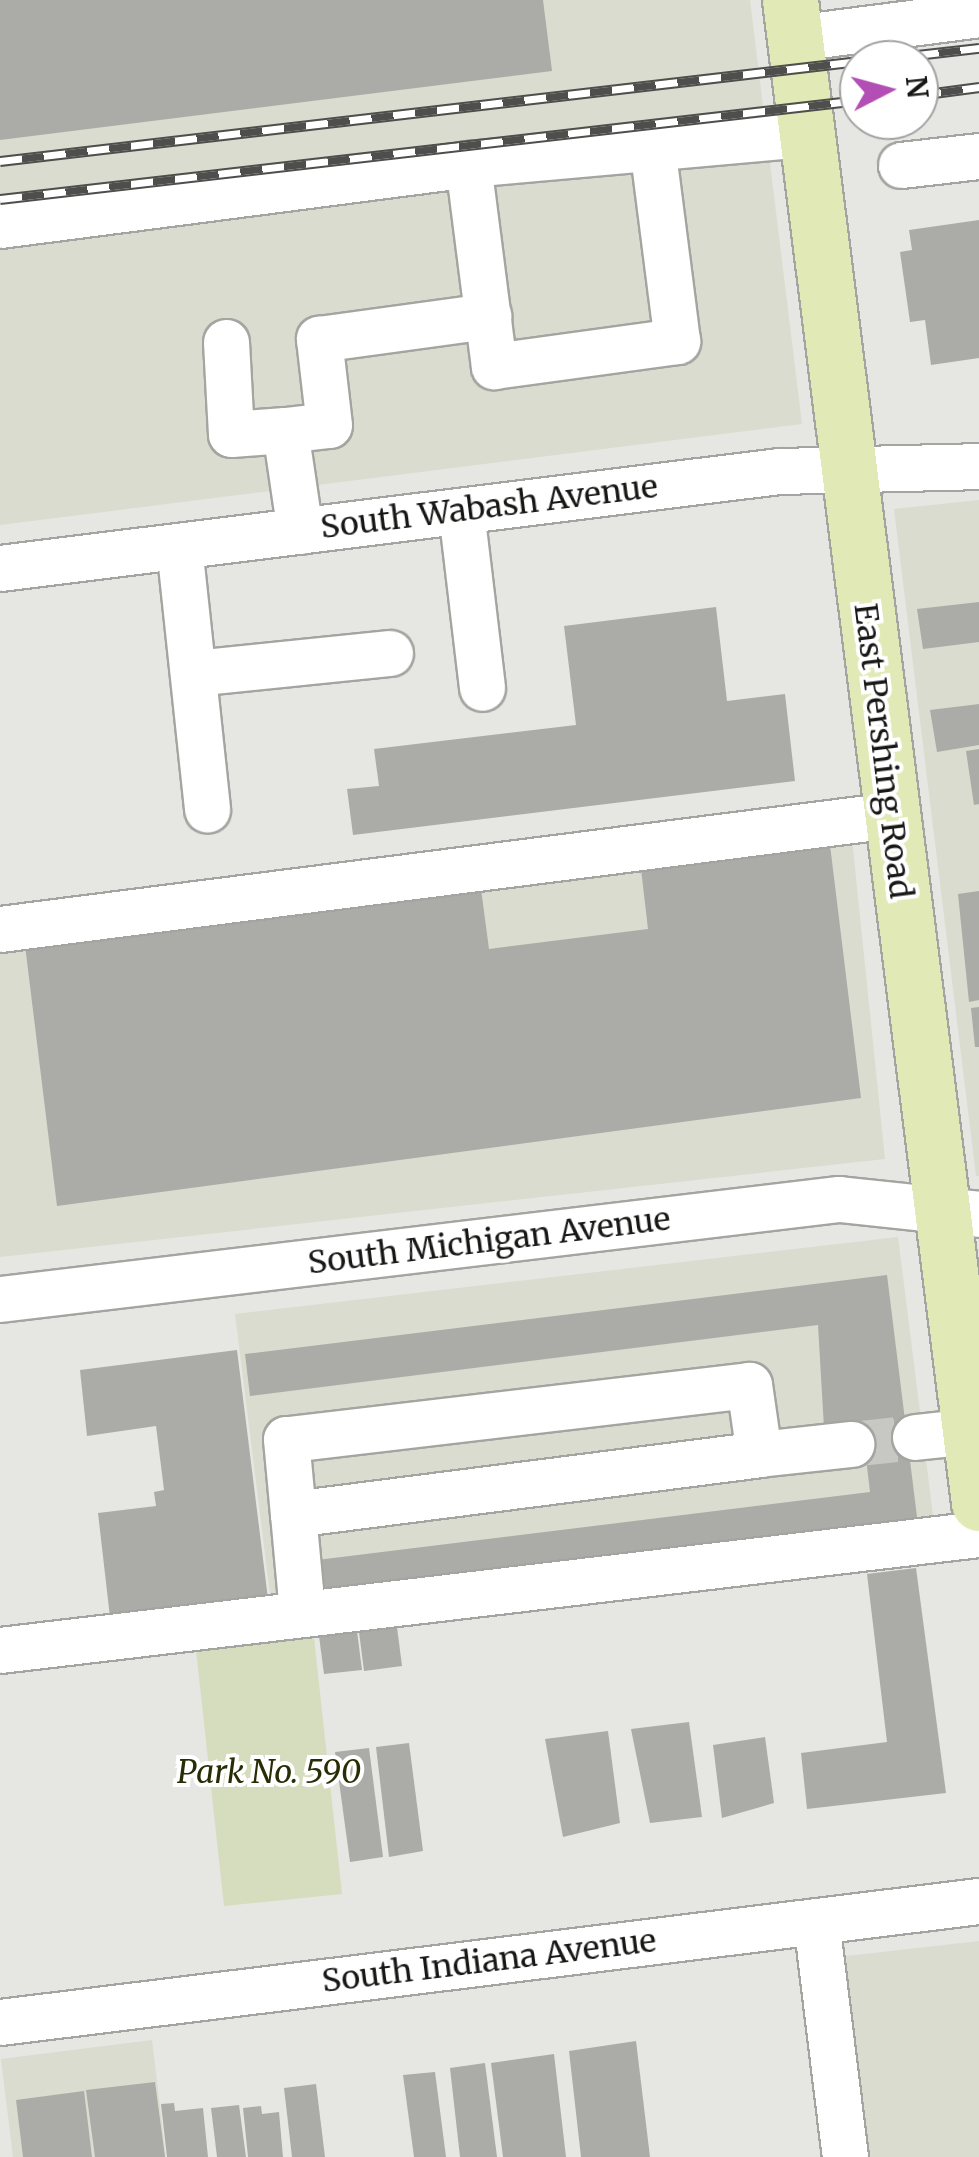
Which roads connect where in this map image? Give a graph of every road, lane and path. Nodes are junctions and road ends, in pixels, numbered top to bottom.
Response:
1 (979, 14) edge
2 (793, 19) edge
3 (807, 134) junction
4 (652, 148) junction
5 (979, 156) edge
6 (468, 164) junction
7 (901, 165) dead end
8 (0, 224) edge
9 (488, 316) junction
10 (226, 342) dead end
11 (285, 430) junction
12 (979, 466) edge
13 (849, 472) junction
14 (460, 511) junction
15 (300, 531) junction
16 (179, 546) junction
17 (0, 568) edge
18 (390, 653) dead end
19 (192, 674) junction
20 (482, 688) dead end
21 (207, 810) dead end
22 (891, 815) junction
23 (0, 929) edge
24 (960, 1213) edge
25 (0, 1299) edge
26 (971, 1401) edge
27 (915, 1437) tunnel mouth
28 (851, 1444) tunnel mouth
29 (759, 1454) junction
30 (979, 1503) edge
31 (293, 1514) junction
32 (979, 1534) edge
33 (303, 1614) junction
34 (0, 1650) edge
35 (979, 1900) edge
36 (816, 1920) junction
37 (0, 2022) edge
38 (845, 2157) edge

1 - 2 street
2 - 3 main road, East Pershing Road
3 - 4 street
3 - 13 main road, East Pershing Road
4 - 6 street
4 - 9 street
5 - 7 street
6 - 8 street
6 - 9 street
9 - 11 street
10 - 11 street
11 - 15 street
12 - 13 street, South Wabash Avenue
13 - 14 street, South Wabash Avenue
13 - 22 main road, East Pershing Road
14 - 15 street, South Wabash Avenue
14 - 20 street
15 - 16 street, South Wabash Avenue
16 - 17 street, South Wabash Avenue
16 - 19 street
18 - 19 street
19 - 21 street
22 - 23 street
22 - 24 main road, East Pershing Road
24 - 25 street, South Michigan Avenue
24 - 26 main road, East Pershing Road
26 - 27 street
26 - 30 main road, East Pershing Road
28 - 29 street
29 - 31 street
29 - 31 street
31 - 33 street
32 - 33 street
33 - 34 street
35 - 36 street, South Indiana Avenue
36 - 37 street, South Indiana Avenue
36 - 38 street

